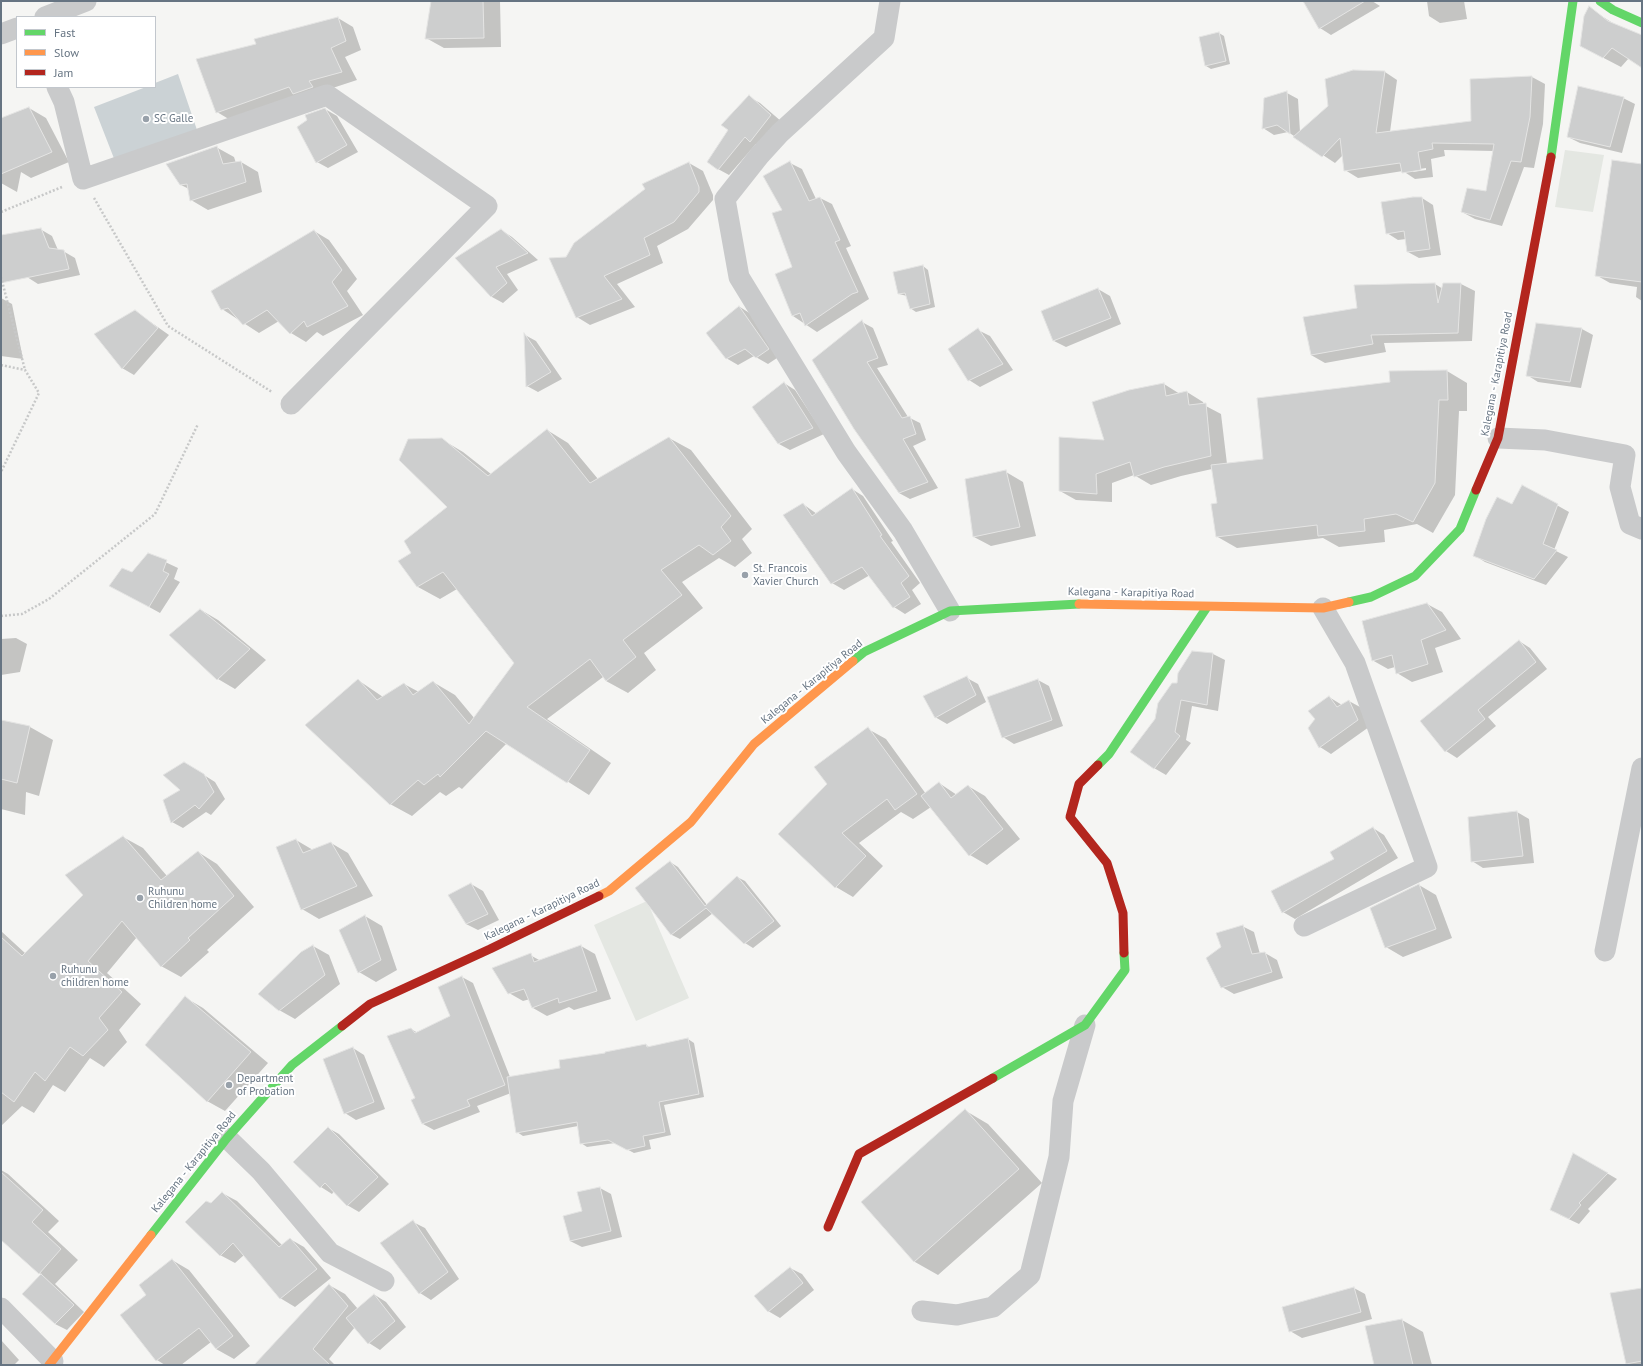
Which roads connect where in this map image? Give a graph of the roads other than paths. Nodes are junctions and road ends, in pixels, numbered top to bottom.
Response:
1 (86, 1) edge
2 (890, 1) edge
3 (1572, 1) edge
4 (1600, 1) edge
5 (48, 16) edge
6 (1642, 23) edge
7 (16, 28) edge
8 (1, 34) edge
9 (57, 88) edge
10 (291, 404) road end
11 (1498, 438) junction
12 (1642, 529) edge
13 (1207, 607) junction
14 (1323, 608) junction
15 (950, 611) junction
16 (1642, 768) edge
17 (1304, 926) dead end
18 (1605, 951) dead end
19 (1085, 1024) junction
20 (227, 1138) junction
21 (828, 1227) dead end
22 (384, 1281) dead end
23 (1, 1308) edge
24 (922, 1311) dead end
25 (51, 1363) edge

1 - 5 street
2 - 15 street
3 - 11 main road, Kalegana - Karapitiya Road
4 - 6 main road
7 - 8 street
9 - 10 street
11 - 12 street
11 - 14 main road, Kalegana - Karapitiya Road
13 - 14 main road, Kalegana - Karapitiya Road
13 - 15 main road, Kalegana - Karapitiya Road
13 - 19 main road
14 - 17 street
15 - 20 main road, Kalegana - Karapitiya Road
16 - 18 street
19 - 21 main road
19 - 24 street
20 - 22 street
20 - 25 main road, Kalegana - Karapitiya Road
23 - 25 street

